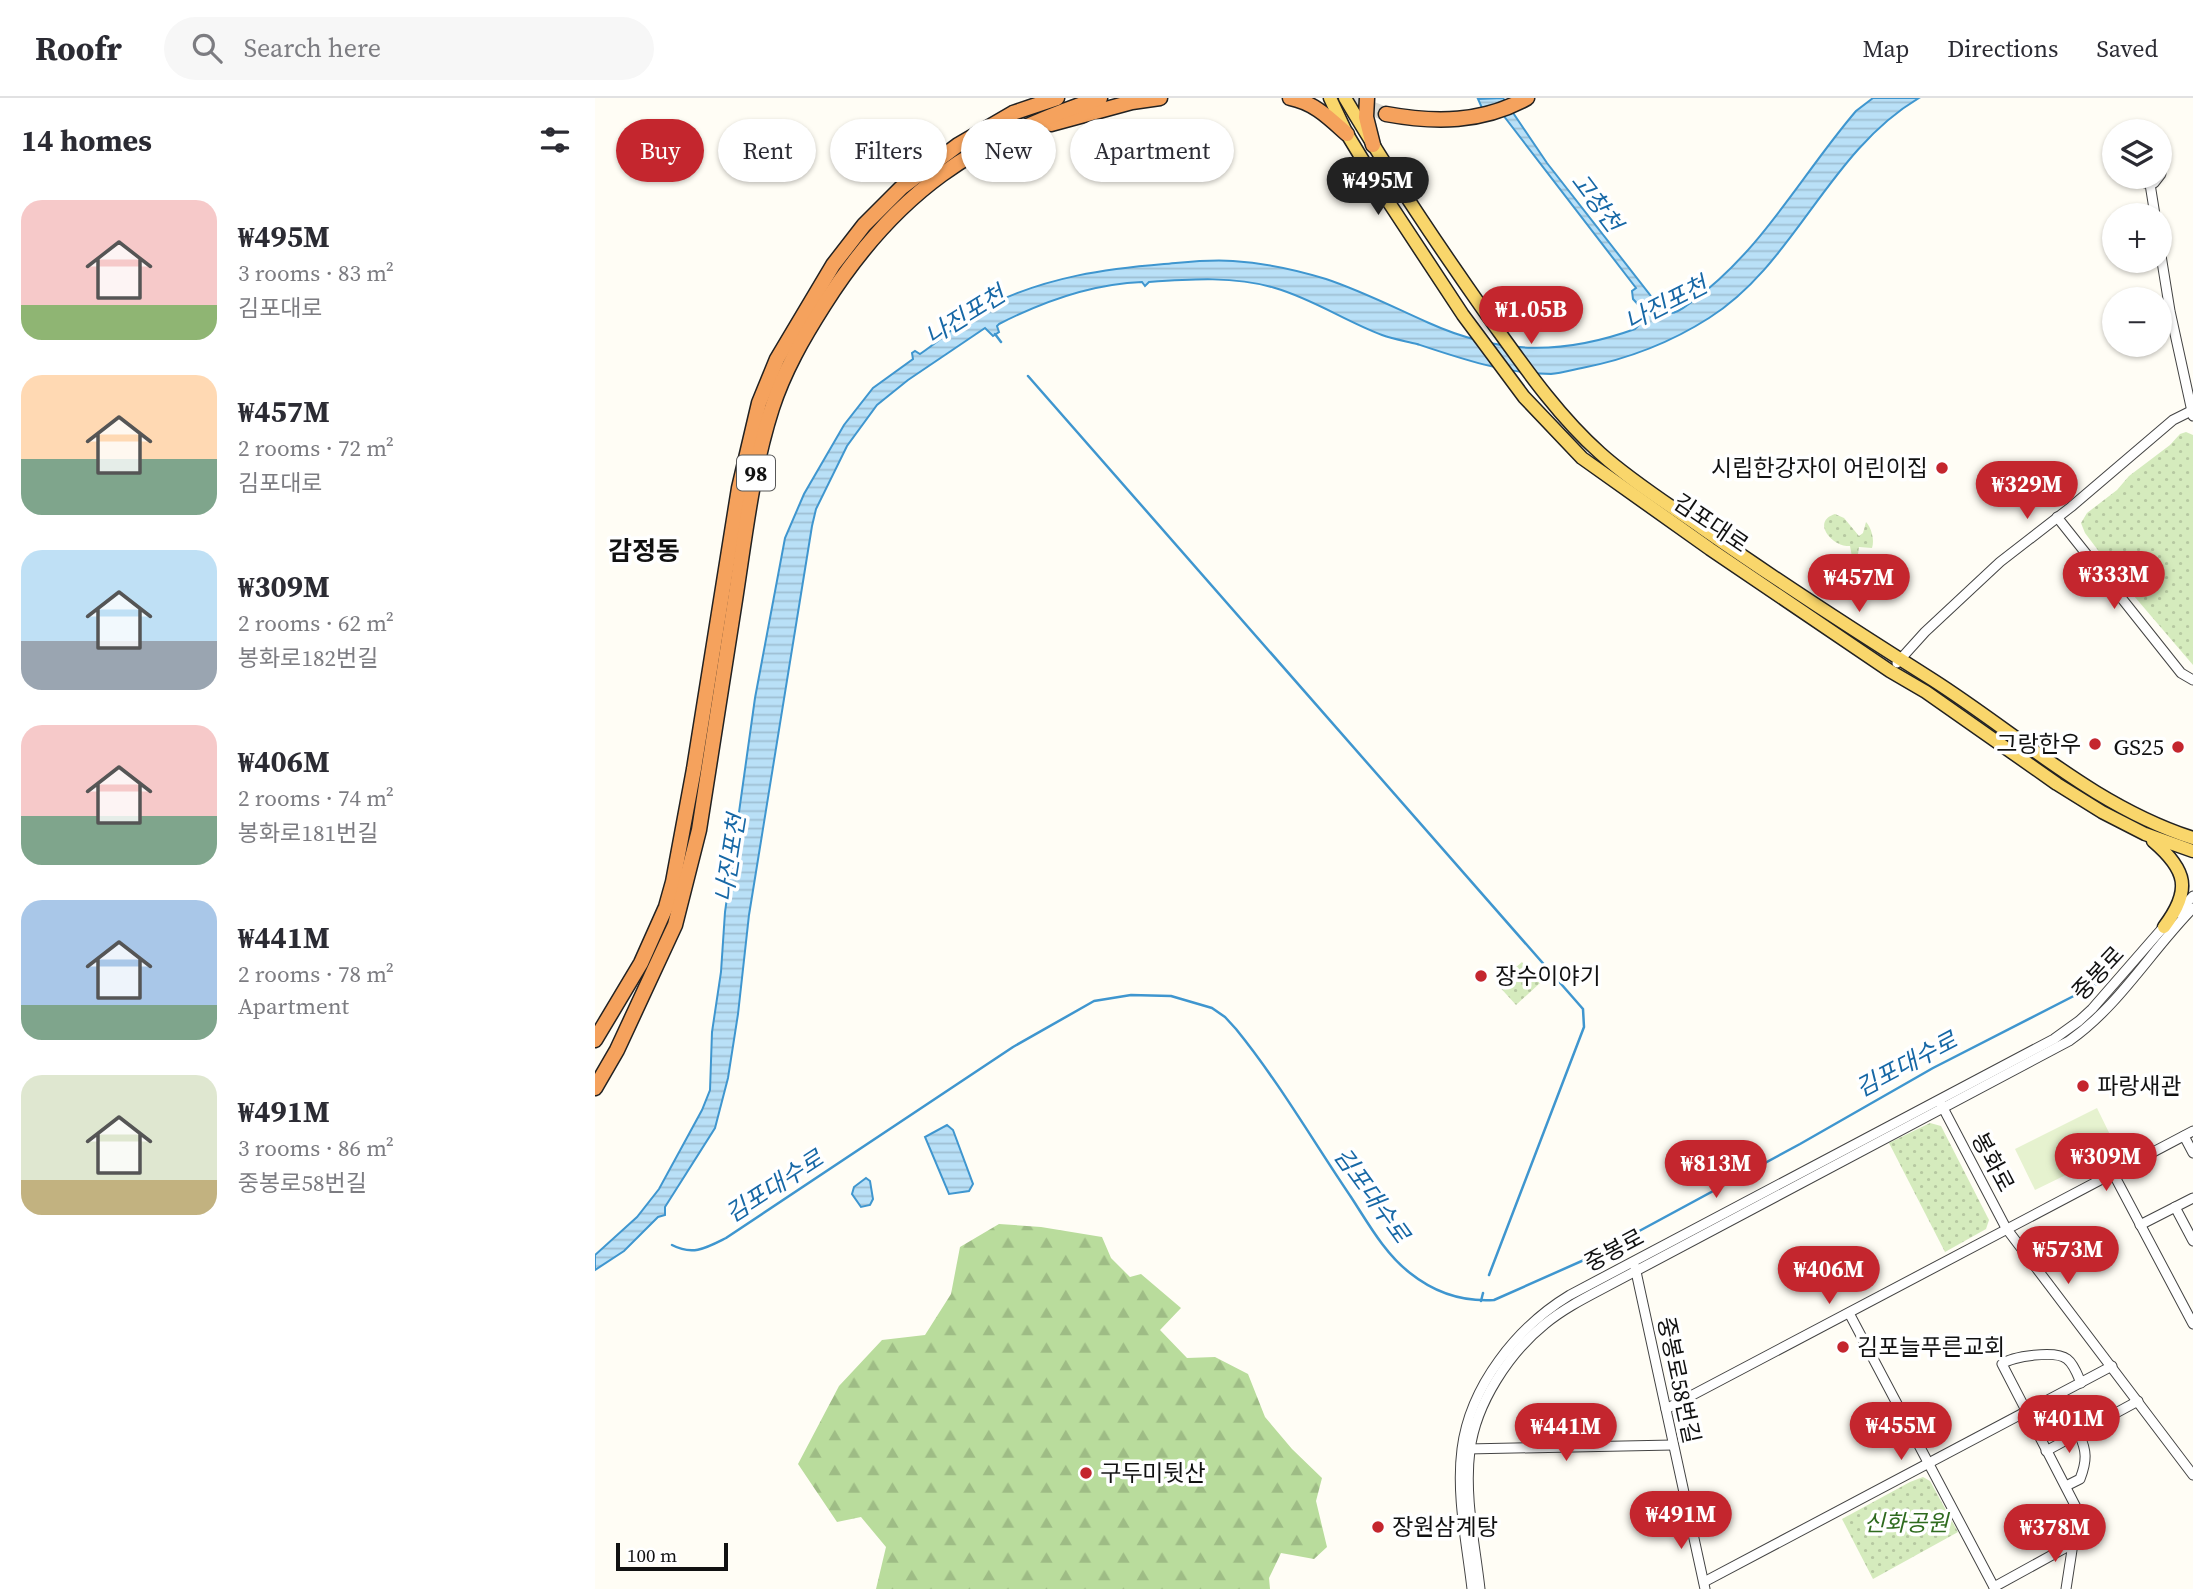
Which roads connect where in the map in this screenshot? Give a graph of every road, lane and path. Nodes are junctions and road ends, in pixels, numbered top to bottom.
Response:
1 (1038, 98) edge
2 (1057, 98) edge
3 (1100, 98) edge
4 (1160, 98) edge
5 (1290, 98) edge
6 (1319, 98) edge
7 (1330, 98) edge
8 (1345, 98) edge
9 (1367, 98) edge
10 (1522, 101) edge
11 (1013, 113) junction
12 (1386, 114) tunnel mouth
13 (1045, 119) edge
14 (1056, 122) edge
15 (1347, 134) junction
16 (1373, 145) junction
17 (961, 162) edge
18 (2164, 273) edge
19 (2192, 413) edge
20 (2059, 519) junction
21 (1896, 667) junction
22 (2193, 680) edge
23 (2145, 834) junction
24 (2193, 838) edge
25 (2193, 851) edge
26 (2193, 896) edge
27 (2193, 908) edge
28 (2193, 917) edge
29 (2169, 927) junction
30 (632, 978) junction
31 (642, 996) junction
32 (595, 1026) edge
33 (595, 1040) edge
34 (595, 1069) edge
35 (595, 1088) edge
36 (1941, 1104) junction
37 (2189, 1134) edge
38 (2193, 1153) edge
39 (2113, 1173) junction
40 (2193, 1198) edge
41 (2175, 1207) junction
42 (2140, 1225) junction
43 (2006, 1228) junction
44 (2193, 1241) edge
45 (1635, 1266) junction
46 (1849, 1313) junction
47 (2193, 1324) edge
48 (2112, 1366) junction
49 (2081, 1383) junction
50 (2138, 1401) junction
51 (1666, 1409) junction
52 (2026, 1412) junction
53 (2078, 1434) junction
54 (1673, 1445) junction
55 (1466, 1449) junction
56 (2046, 1451) junction
57 (1928, 1464) junction
58 (2193, 1475) edge
59 (2066, 1486) junction
60 (2074, 1543) junction
61 (1705, 1586) edge
62 (1994, 1588) edge
63 (1472, 1589) edge
64 (1480, 1589) edge
65 (2066, 1589) edge

1 - 11 highway
2 - 11 highway, 98
3 - 13 highway, 98
4 - 14 highway
5 - 15 highway
6 - 15 highway
7 - 15 main road, 김포대로
8 - 16 main road, 김포대로
9 - 16 highway
10 - 12 highway
11 - 30 highway, 98
15 - 21 main road, 김포대로
16 - 21 main road, 김포대로
17 - 31 highway, 98
18 - 19 street
19 - 20 street
20 - 21 street
20 - 22 street
21 - 23 main road, 김포대로
21 - 24 main road, 김포대로
23 - 25 main road, 김포대로
23 - 29 main road
26 - 29 street, 중봉로
27 - 29 street, 중봉로
28 - 29 street
29 - 36 street, 중봉로
30 - 32 highway
30 - 33 highway, 98
31 - 34 highway, 98
31 - 35 highway
36 - 43 street, 봉화로
36 - 45 street, 중봉로
37 - 38 street
37 - 39 street
39 - 42 street
39 - 43 street
40 - 41 street
41 - 42 street
41 - 44 street
42 - 47 street
43 - 46 street
43 - 48 street, 봉화로
45 - 51 street, 중봉로58번길
45 - 55 street, 중봉로
46 - 51 street
46 - 57 street
48 - 49 street
48 - 50 street, 봉화로
49 - 52 street
49 - 52 street
50 - 53 street
50 - 58 street, 봉화로
51 - 54 street, 중봉로58번길
52 - 56 street
52 - 57 street
53 - 56 street
53 - 59 street
54 - 55 street
54 - 61 street, 중봉로58번길
55 - 63 street, 중봉로
55 - 64 street, 중봉로
56 - 59 street
57 - 61 street
57 - 62 street
59 - 60 street
60 - 62 street
60 - 65 street

